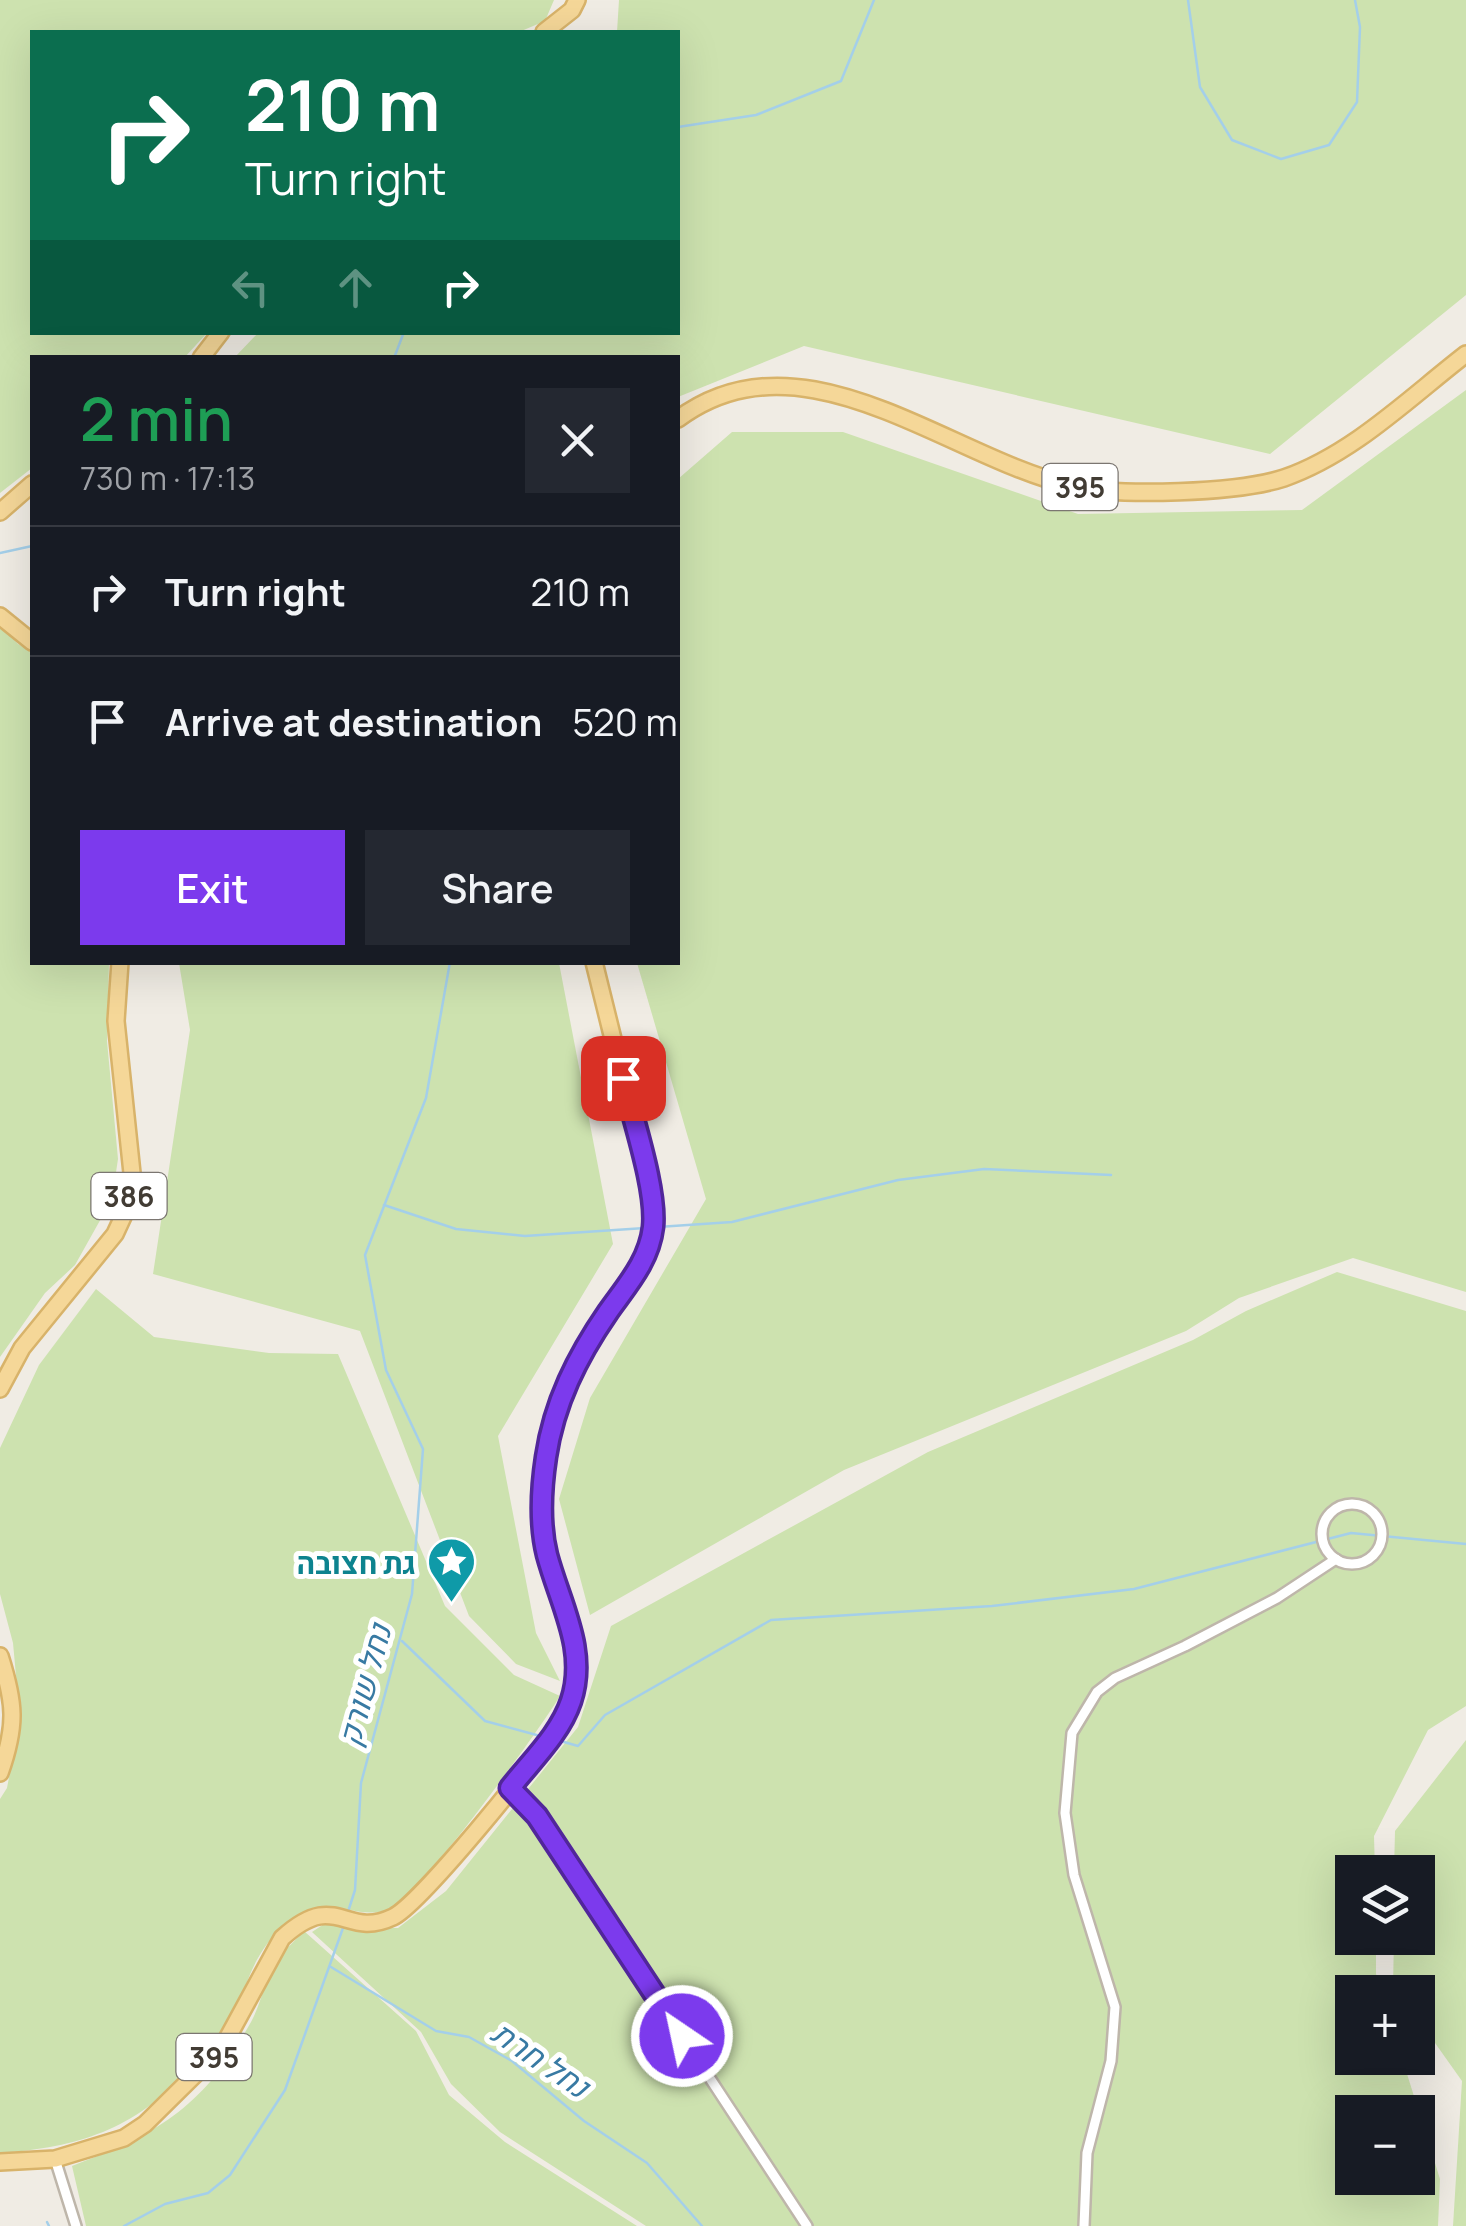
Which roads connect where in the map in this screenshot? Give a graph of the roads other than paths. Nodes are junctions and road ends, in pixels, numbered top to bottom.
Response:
1 (577, 0) edge
2 (547, 30) edge
3 (220, 335) edge
4 (1466, 354) edge
5 (203, 355) edge
6 (680, 418) edge
7 (30, 486) edge
8 (0, 512) edge
9 (0, 616) edge
10 (30, 640) edge
11 (120, 965) edge
12 (595, 965) edge
13 (0, 1389) edge
14 (1336, 1559) junction
15 (0, 1656) edge
16 (0, 1773) edge
17 (510, 1788) junction
18 (55, 2159) junction
19 (0, 2162) edge
20 (76, 2226) edge
21 (808, 2226) edge
22 (1084, 2226) edge

1 - 2 main road
3 - 5 main road
4 - 6 main road, 395
7 - 8 main road
9 - 10 main road
11 - 13 main road, 386
12 - 17 main road, 395
14 - 14 street
14 - 22 street
15 - 16 main road
17 - 18 main road, 395
17 - 21 street
18 - 19 main road, 395
18 - 20 street

